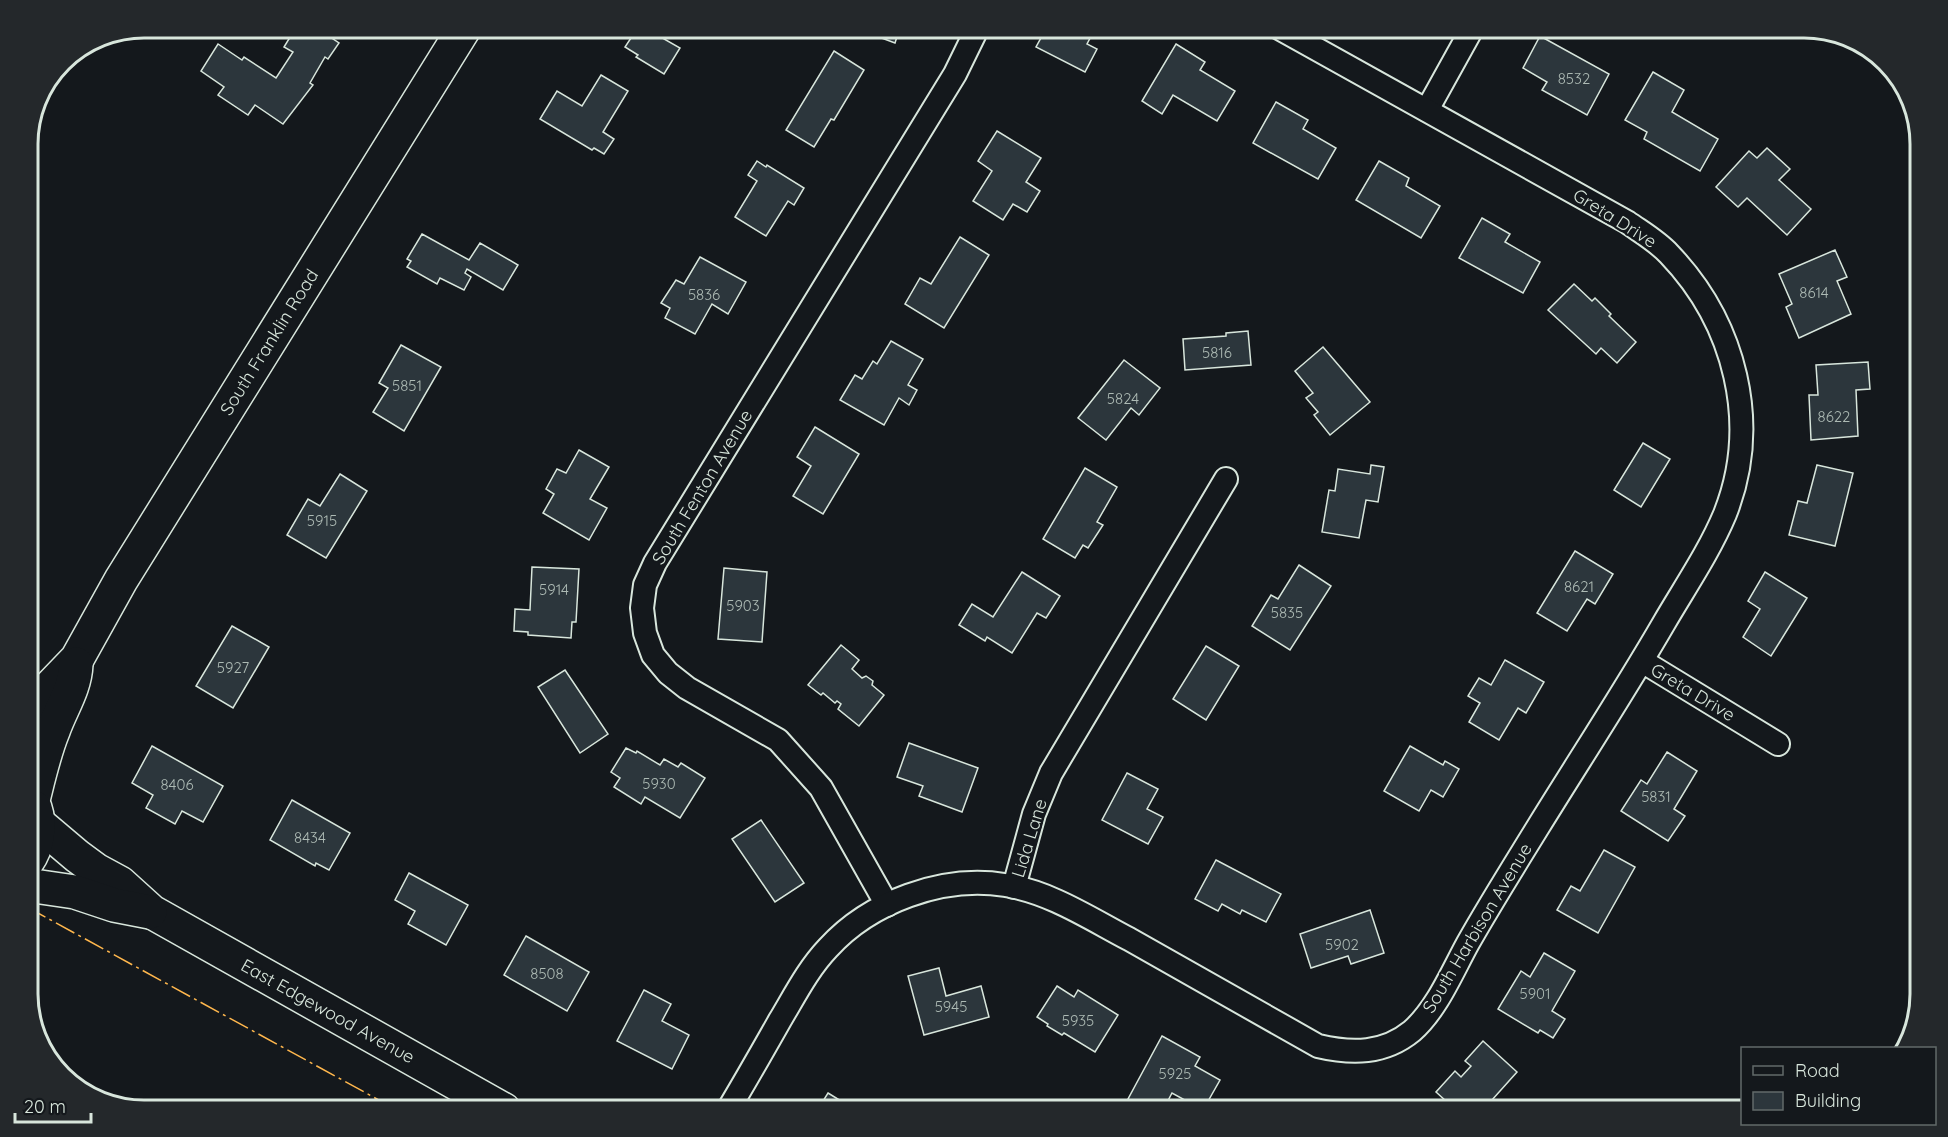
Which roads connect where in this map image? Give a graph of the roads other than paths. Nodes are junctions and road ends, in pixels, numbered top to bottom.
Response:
1 (458, 38) edge
2 (973, 38) edge
3 (1297, 38) edge
4 (1467, 38) edge
5 (1427, 110) junction
6 (1226, 479) dead end
7 (76, 659) junction
8 (1642, 661) junction
9 (38, 699) edge
10 (1778, 744) dead end
11 (38, 784) edge
12 (38, 810) edge
13 (38, 887) edge
14 (1014, 887) junction
15 (887, 905) junction
16 (152, 912) junction
17 (486, 1100) edge
18 (734, 1100) edge

1 - 7 main road, South Franklin Road
2 - 15 street, South Fenton Avenue
3 - 5 street, Greta Drive
4 - 5 street
5 - 8 street, Greta Drive
6 - 14 street, Lida Lane
7 - 9 main road, South Franklin Road
7 - 11 main road, South Franklin Road
8 - 10 street, Greta Drive
8 - 14 street, South Harbison Avenue
12 - 16 main road
13 - 16 main road
14 - 15 street, Lida Lane
15 - 18 street, Lida Lane
16 - 17 main road, East Edgewood Avenue

